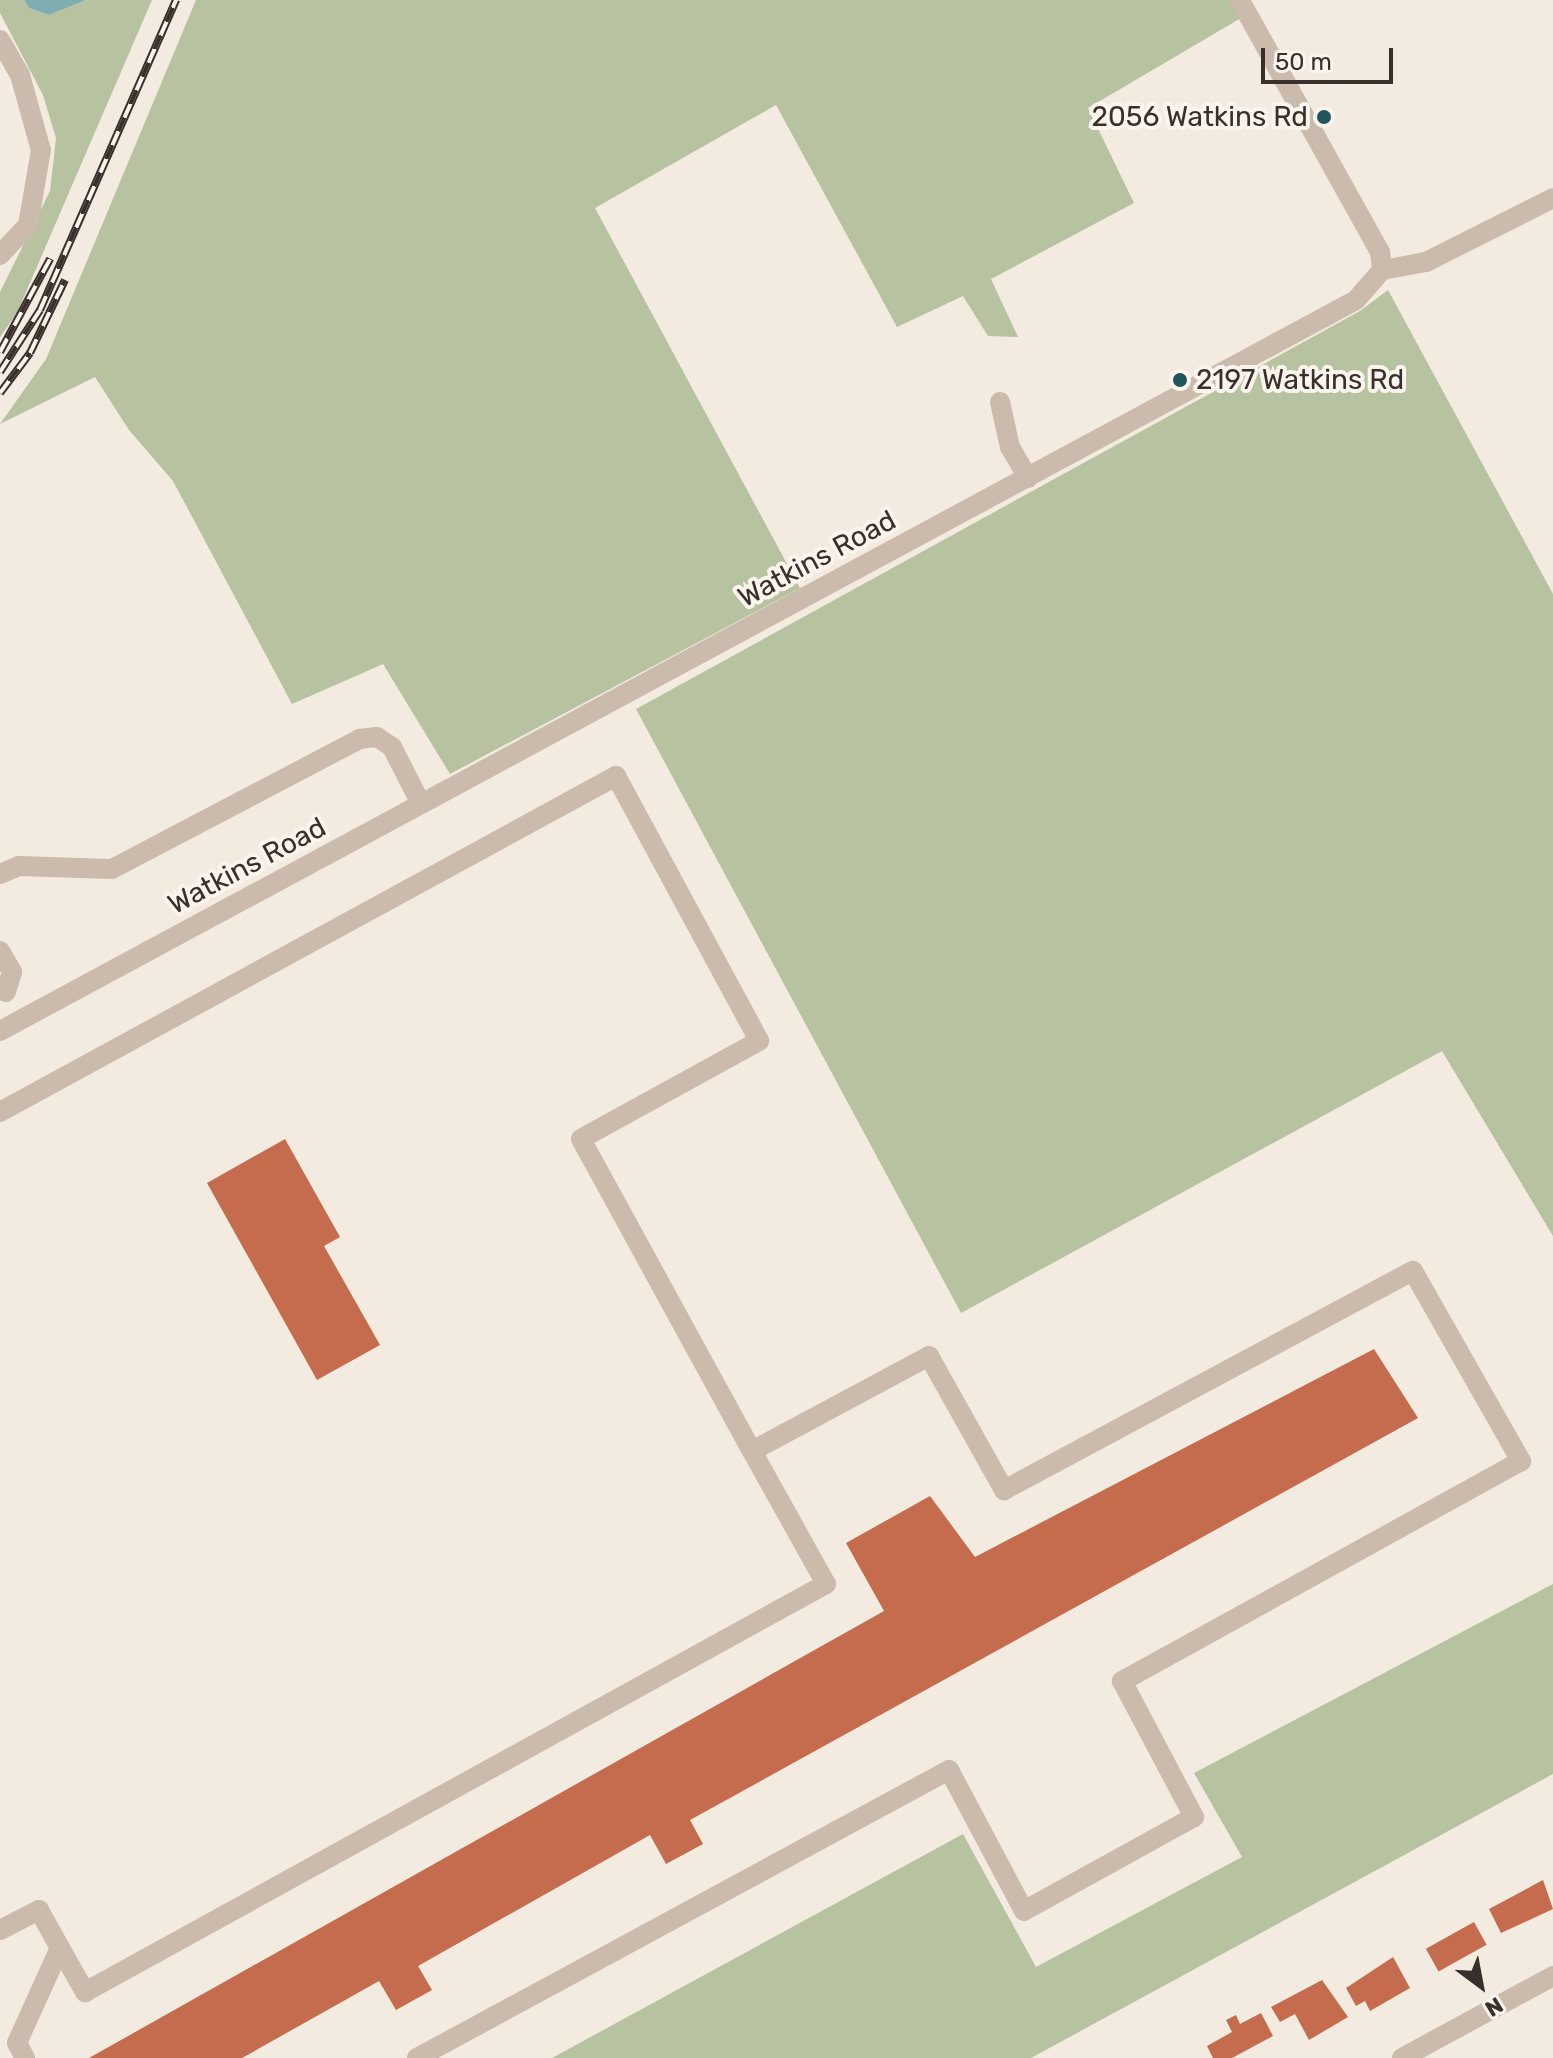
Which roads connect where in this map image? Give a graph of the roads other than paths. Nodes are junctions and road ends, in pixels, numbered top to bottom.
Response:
1 (1240, 0) edge
2 (0, 40) edge
3 (1553, 198) edge
4 (0, 255) edge
5 (1382, 270) junction
6 (1000, 402) dead end
7 (1028, 478) junction
8 (421, 804) junction
9 (0, 874) edge
10 (0, 951) edge
11 (3, 991) edge
12 (24, 1018) junction
13 (0, 1031) edge
14 (0, 1112) edge
15 (752, 1451) junction
16 (0, 1930) edge
17 (60, 1948) junction
18 (1553, 1976) edge
19 (25, 2058) edge
20 (417, 2058) edge
21 (1402, 2058) edge

1 - 5 street
2 - 4 street
3 - 5 street
5 - 7 street, Watkins Road
6 - 7 street
7 - 8 street, Watkins Road
8 - 9 street
8 - 12 street, Watkins Road
10 - 11 street
11 - 12 street
12 - 13 street, Watkins Road
14 - 15 street
15 - 17 street
15 - 20 street
16 - 17 street
17 - 19 street
18 - 21 street

